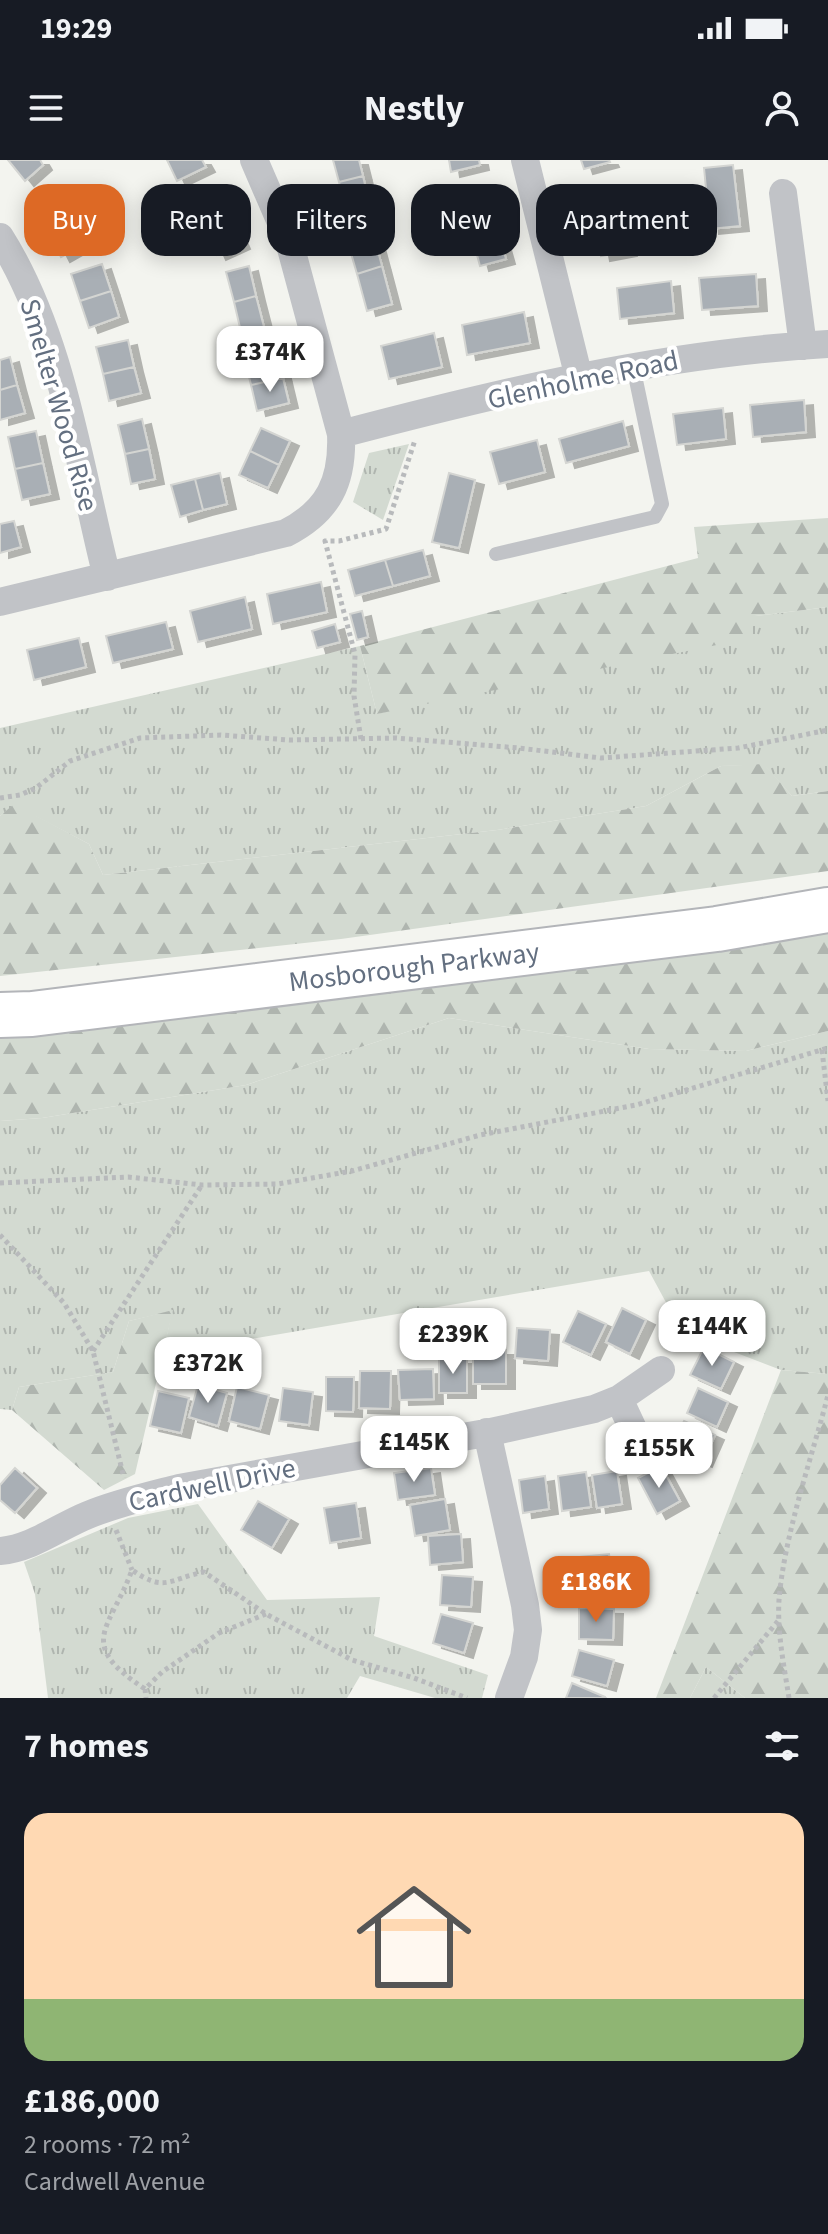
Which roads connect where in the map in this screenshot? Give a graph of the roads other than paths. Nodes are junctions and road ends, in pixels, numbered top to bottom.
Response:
1 (254, 160) edge
2 (525, 160) edge
3 (783, 193) dead end
4 (0, 237) edge
5 (816, 345) edge
6 (633, 366) junction
7 (579, 378) junction
8 (341, 434) junction
9 (496, 554) dead end
10 (107, 577) junction
11 (0, 602) edge
12 (828, 910) edge
13 (0, 1015) edge
14 (661, 1370) dead end
15 (619, 1399) junction
16 (634, 1431) dead end
17 (487, 1432) junction
18 (0, 1551) edge
19 (509, 1698) edge

1 - 8 street
2 - 7 street
3 - 5 street
4 - 10 street, Smelter Wood Rise
5 - 6 street, Glenholme Road
6 - 7 street, Glenholme Road
6 - 9 lane
7 - 8 street, Glenholme Road
8 - 10 street
10 - 11 street
12 - 13 highway, Mosborough Parkway
14 - 15 street, Cardwell Drive
15 - 16 street
15 - 17 street, Cardwell Drive
17 - 18 street, Cardwell Drive
17 - 19 street

